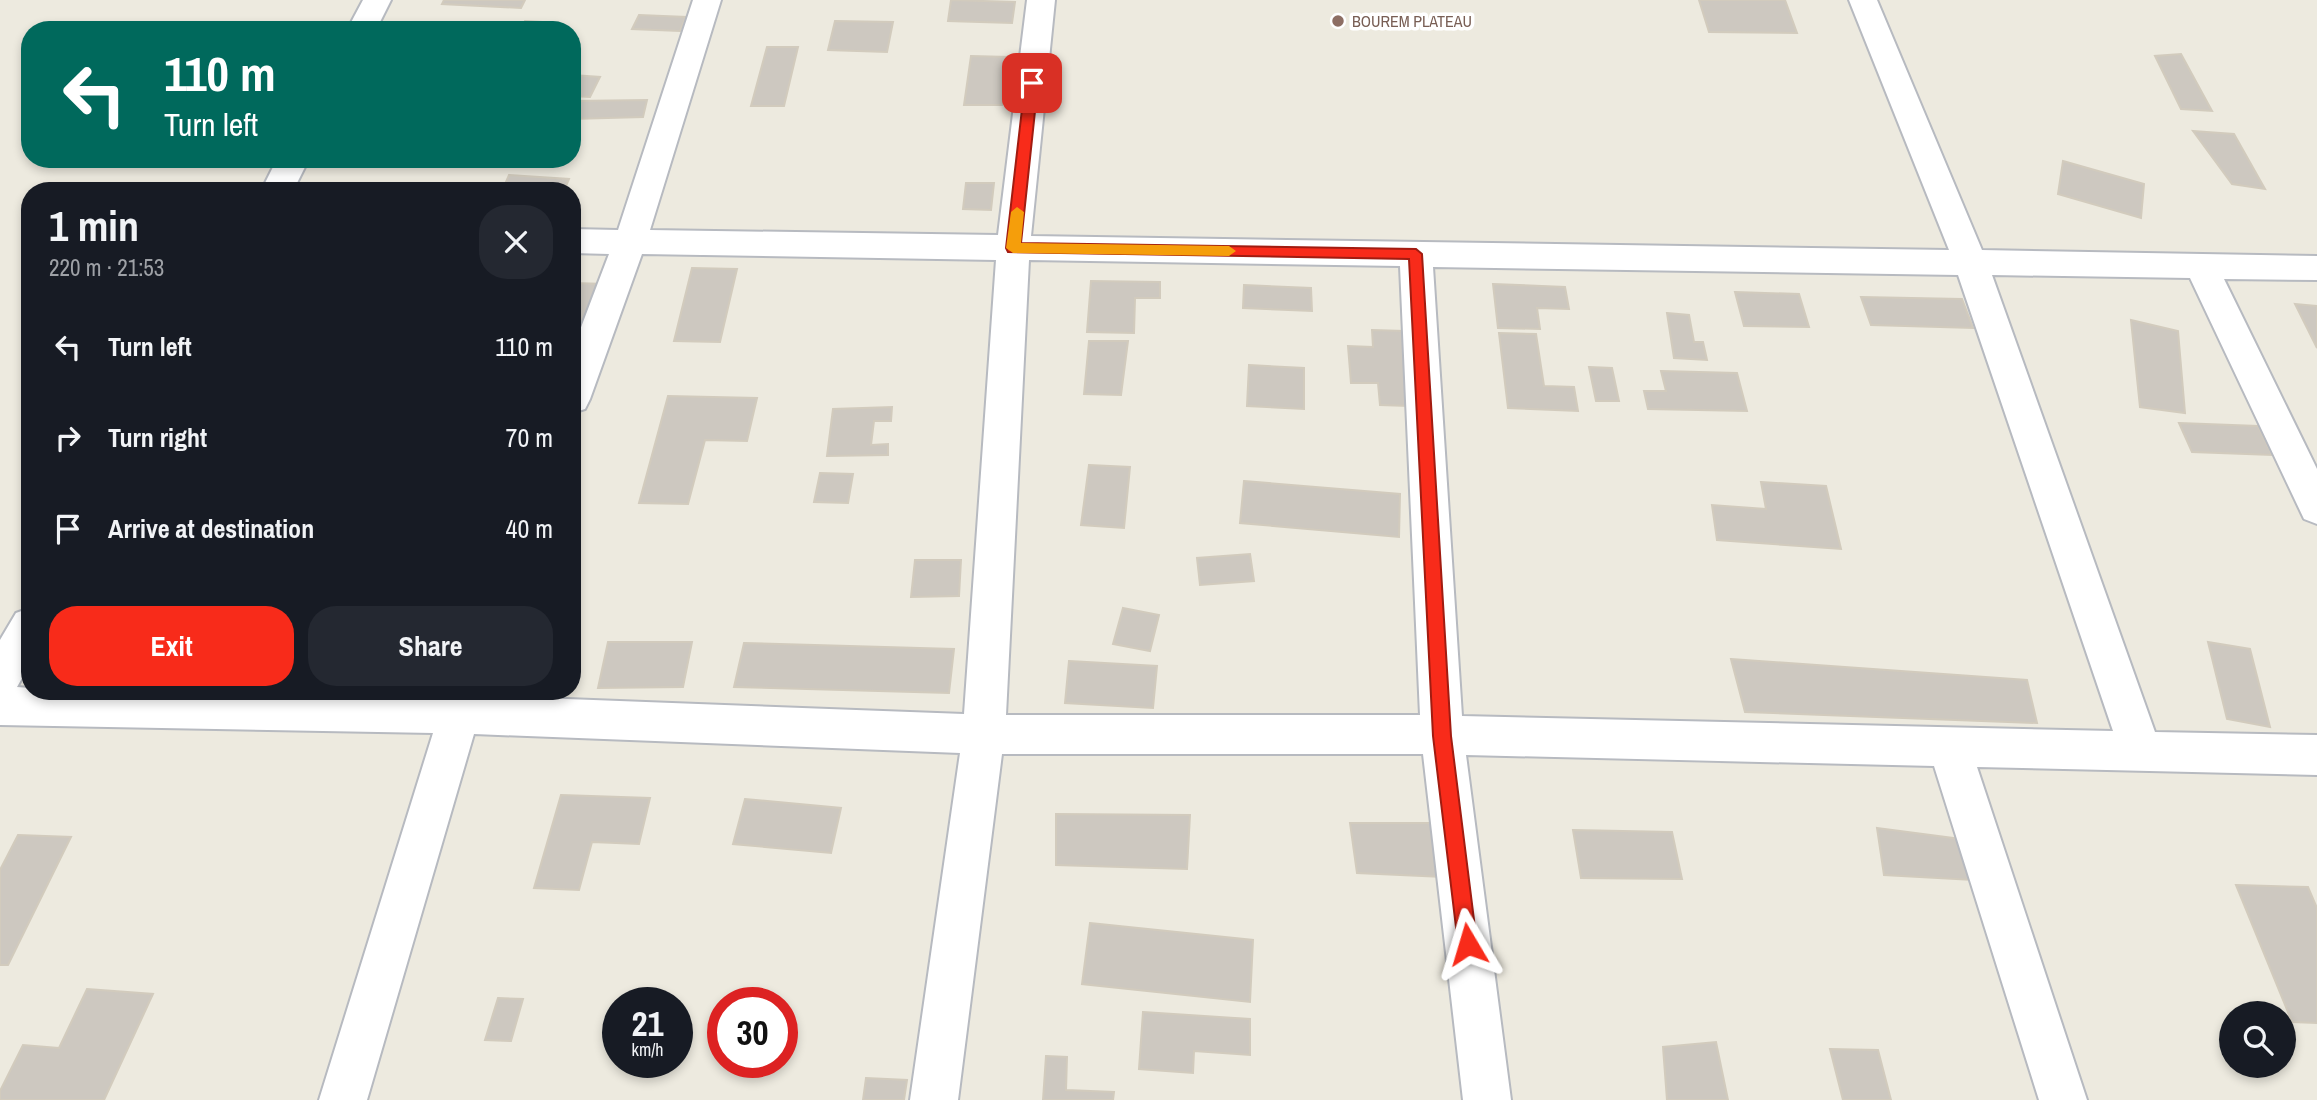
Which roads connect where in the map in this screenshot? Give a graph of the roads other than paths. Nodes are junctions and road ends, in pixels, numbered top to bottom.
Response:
1 (377, 0) edge
2 (707, 0) edge
3 (1041, 0) edge
4 (1863, 0) edge
5 (366, 21) edge
6 (581, 241) edge
7 (630, 242) junction
8 (1013, 248) junction
9 (1416, 254) junction
10 (1971, 263) junction
11 (2201, 266) junction
12 (2317, 268) edge
13 (581, 375) edge
14 (2317, 508) edge
15 (21, 642) edge
16 (0, 678) edge
17 (462, 703) edge
18 (0, 706) edge
19 (984, 734) junction
20 (1442, 736) junction
21 (1949, 747) junction
22 (2141, 751) junction
23 (2317, 755) edge
24 (343, 1100) edge
25 (934, 1100) edge
26 (1487, 1100) edge
27 (2063, 1100) edge

1 - 5 street
2 - 7 street
3 - 8 street
4 - 10 street
6 - 7 street
7 - 8 street
7 - 13 street
8 - 9 street
8 - 19 street
9 - 10 street
9 - 20 street
10 - 11 street
10 - 22 street
11 - 12 street
11 - 14 street
15 - 16 street
17 - 18 street
17 - 19 street
17 - 24 street
19 - 20 street
19 - 25 street
20 - 21 street
20 - 26 street
21 - 22 street
21 - 27 street
22 - 23 street

